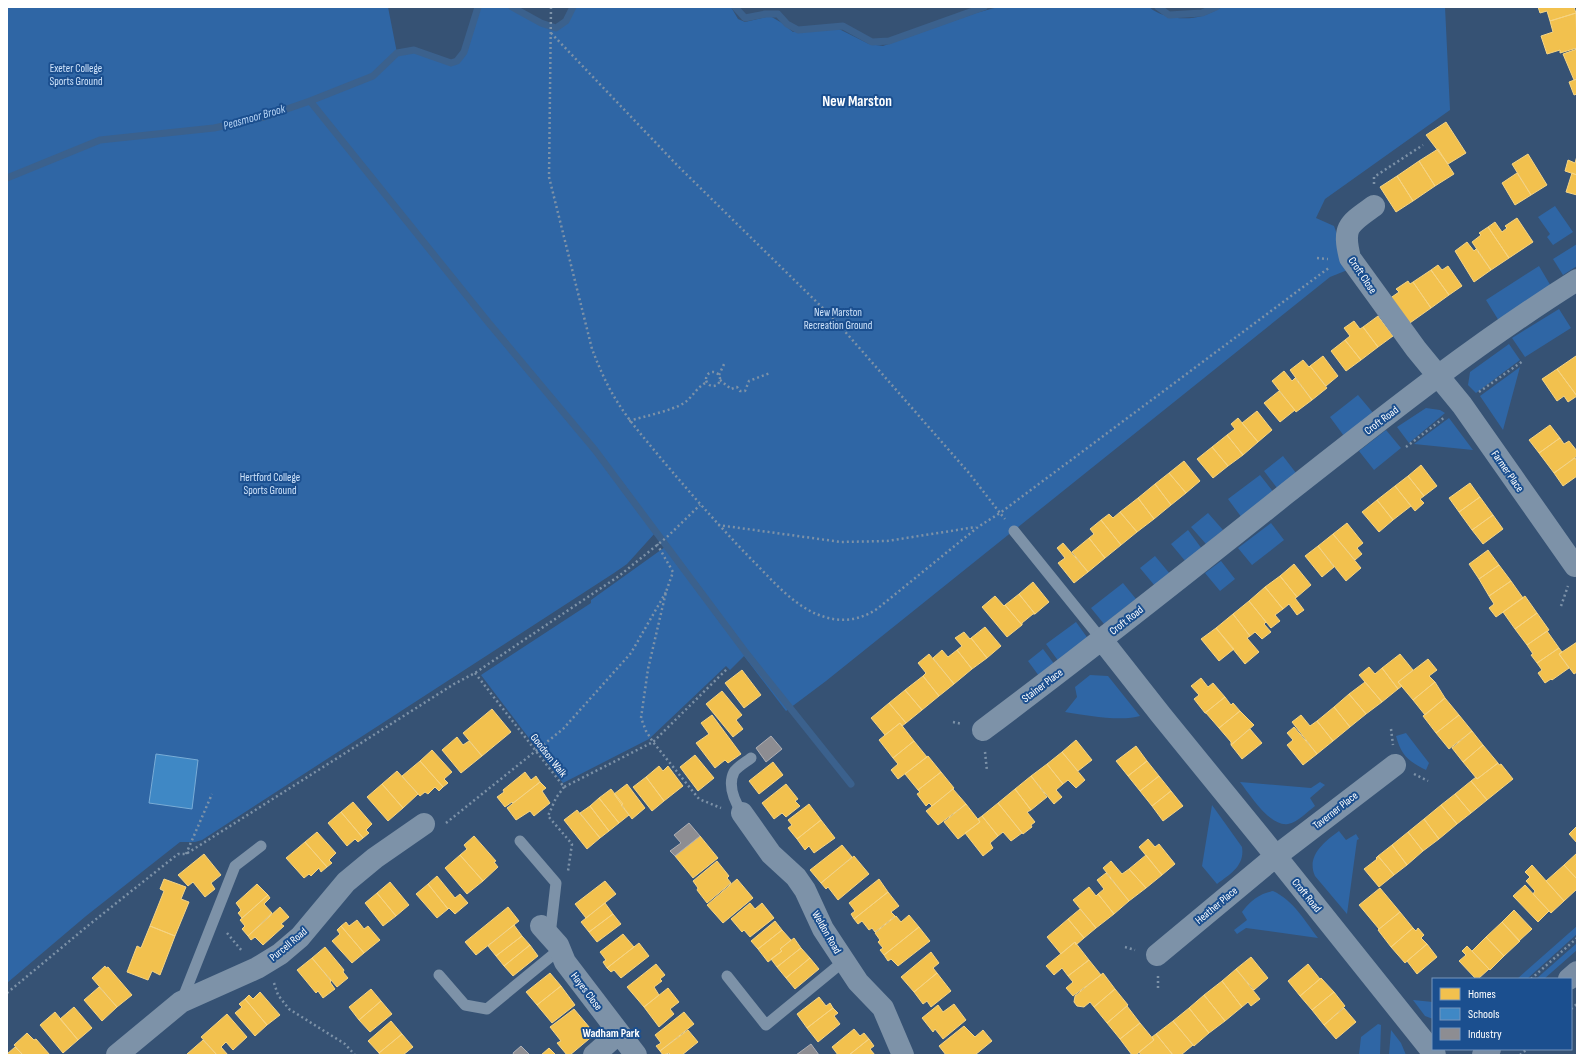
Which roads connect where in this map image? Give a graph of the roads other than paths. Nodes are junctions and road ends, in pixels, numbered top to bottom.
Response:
1 (1374, 206) road end
2 (1577, 280) edge
3 (1438, 376) junction
4 (1014, 531) road end
5 (1575, 566) dead end
6 (1102, 640) junction
7 (983, 730) dead end
8 (751, 758) dead end
9 (1395, 765) dead end
10 (742, 813) joint
11 (424, 824) road end
12 (520, 841) dead end
13 (261, 846) dead end
14 (1276, 856) junction
15 (550, 937) junction
16 (1157, 954) dead end
17 (844, 961) junction
18 (439, 975) dead end
19 (727, 976) dead end
20 (181, 1002) junction
21 (619, 1033) junction
22 (117, 1055) edge
23 (594, 1055) edge
24 (636, 1055) edge
25 (903, 1055) edge
26 (1435, 1055) edge

1 - 3 street, Croft Close
2 - 3 street, Croft Road
3 - 5 street, Farmer Place
3 - 6 street, Croft Road
4 - 6 lane
6 - 7 street, Stainer Place
6 - 14 street, Croft Road
8 - 10 lane
9 - 14 street, Taverner Place
10 - 17 street, Weldon Road
11 - 20 street, Purcell Road
12 - 15 lane
13 - 20 lane
14 - 16 street, Heather Place
14 - 26 street, Croft Road
15 - 18 lane
15 - 21 street, Hayes Close
17 - 19 lane
17 - 25 street, Weldon Road
20 - 22 street, Purcell Road
21 - 23 street
21 - 24 street, Hayes Close

